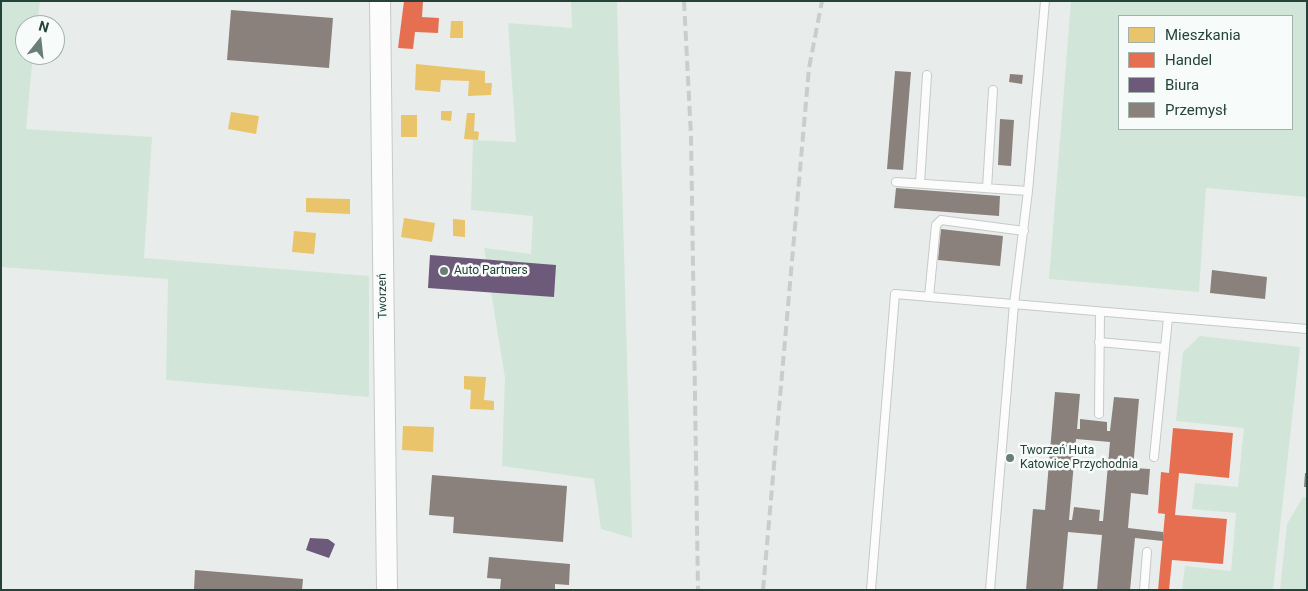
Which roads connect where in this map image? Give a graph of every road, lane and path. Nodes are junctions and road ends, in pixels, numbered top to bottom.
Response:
1 (380, 1) edge
2 (1045, 1) edge
3 (927, 76) dead end
4 (993, 90) dead end
5 (896, 182) dead end
6 (920, 183) junction
7 (987, 188) junction
8 (1028, 191) junction
9 (1024, 231) junction
10 (929, 297) junction
11 (1014, 304) junction
12 (1100, 312) junction
13 (1168, 318) junction
14 (1307, 329) edge
15 (1099, 342) junction
16 (1165, 348) junction
17 (1099, 414) dead end
18 (1154, 457) dead end
19 (1148, 552) dead end
20 (387, 590) edge
21 (870, 590) edge
22 (990, 590) edge
23 (1144, 590) edge

1 - 20 street, Tworzeń
2 - 8 lane
3 - 6 lane
4 - 7 lane
5 - 6 lane
6 - 7 lane
7 - 8 lane
8 - 9 lane
9 - 10 lane
9 - 11 lane
10 - 11 lane
10 - 21 lane
11 - 12 lane
11 - 22 lane
12 - 13 lane
12 - 15 lane
13 - 14 lane
13 - 16 lane
15 - 16 lane
15 - 17 lane
16 - 18 lane
19 - 23 lane

